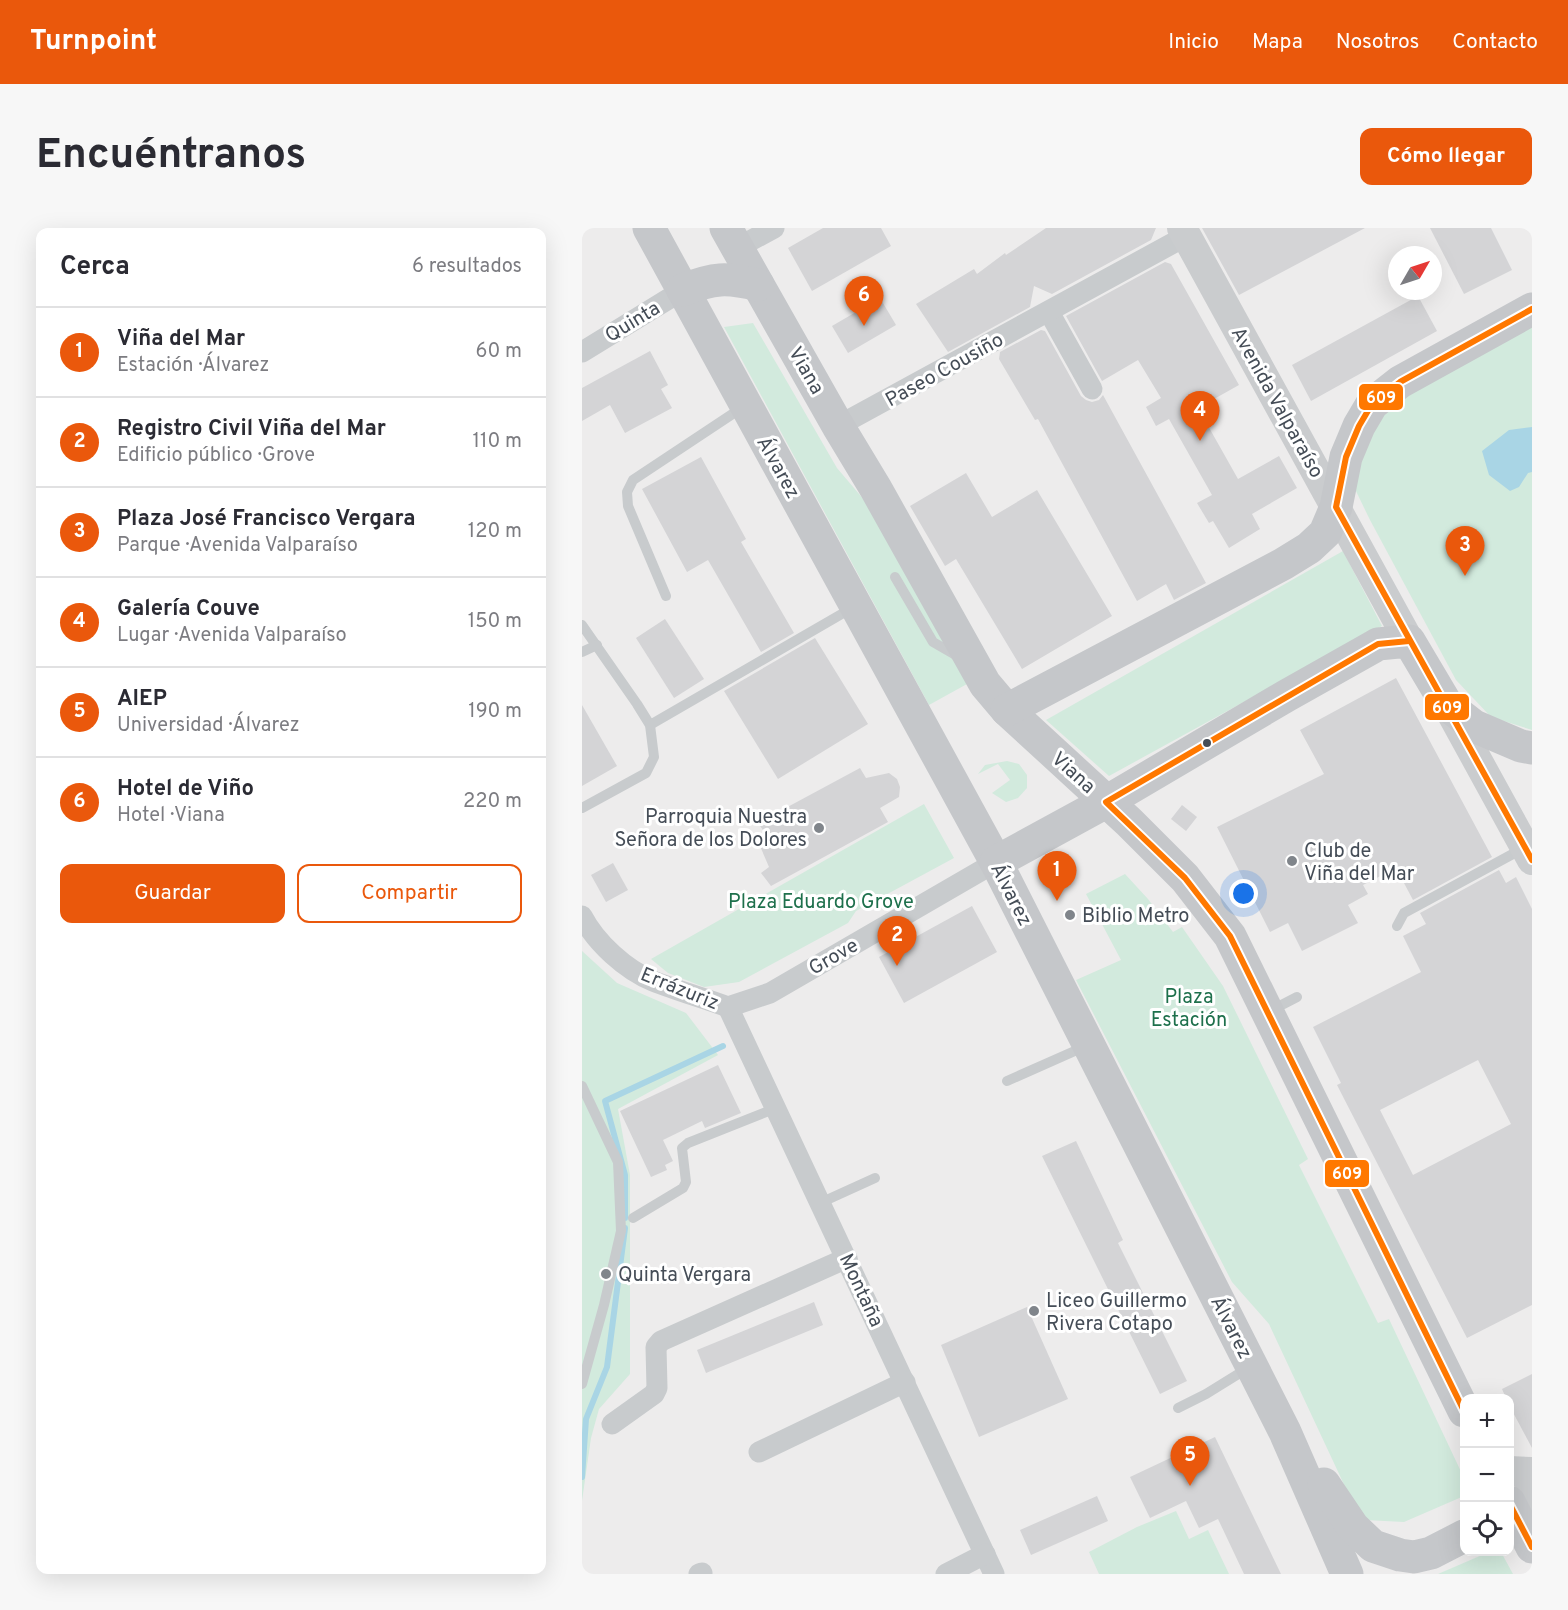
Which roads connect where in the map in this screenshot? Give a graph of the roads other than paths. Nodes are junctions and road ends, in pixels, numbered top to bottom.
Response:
1 (649, 228) edge
2 (774, 228) edge
3 (1184, 232) edge
4 (732, 238) edge
5 (758, 285) junction
6 (683, 290) junction
7 (1532, 309) edge
8 (1049, 312) junction
9 (582, 352) edge
10 (1092, 389) dead end
11 (746, 405) junction
12 (838, 426) junction
13 (1336, 507) junction
14 (895, 576) dead end
15 (666, 596) dead end
16 (855, 606) junction
17 (582, 625) edge
18 (1409, 641) junction
19 (597, 645) junction
20 (582, 652) edge
21 (975, 666) junction
22 (1447, 705) junction
23 (1006, 710) junction
24 (650, 725) junction
25 (1532, 748) edge
26 (1106, 802) junction
27 (582, 808) edge
28 (1529, 854) edge
29 (996, 862) junction
30 (582, 916) edge
31 (1397, 926) dead end
32 (1297, 997) dead end
33 (728, 1007) junction
34 (1267, 1013) junction
35 (1089, 1045) junction
36 (1007, 1081) dead end
37 (582, 1086) edge
38 (776, 1108) junction
39 (875, 1178) dead end
40 (820, 1203) junction
41 (633, 1218) dead end
42 (846, 1258) junction
43 (1251, 1366) junction
44 (905, 1382) junction
45 (582, 1384) edge
46 (1460, 1403) edge
47 (1178, 1408) dead end
48 (612, 1424) dead end
49 (1285, 1432) junction
50 (759, 1452) dead end
51 (1514, 1471) edge
52 (1532, 1472) edge
53 (1516, 1504) edge
54 (1460, 1538) edge
55 (1532, 1547) edge
56 (985, 1554) junction
57 (946, 1574) edge
58 (994, 1574) edge
59 (1347, 1574) edge

1 - 6 main road, Álvarez
2 - 4 street
3 - 8 street, Paseo Cousiño
3 - 13 street, Avenida Valparaíso
4 - 5 main road, Viana
5 - 6 main road
5 - 12 main road, Viana
6 - 9 street, Quinta
6 - 11 main road, Álvarez
7 - 13 main road
8 - 10 street
8 - 12 street, Paseo Cousiño
11 - 15 lane
11 - 16 main road, Álvarez
12 - 21 main road, Viana
13 - 18 street, Avenida Valparaíso
13 - 23 main road
14 - 21 lane
16 - 24 lane
16 - 29 main road, Álvarez
17 - 19 lane
18 - 22 main road, Avenida Valparaíso
18 - 26 main road
19 - 20 lane
19 - 24 lane
21 - 23 main road, Viana
22 - 25 main road
22 - 28 street, Avenida Valparaíso
23 - 26 main road, Viana
24 - 27 lane
26 - 29 main road
26 - 34 main road, Viana
28 - 31 lane
29 - 33 street, Grove
29 - 35 main road, Álvarez
30 - 33 street, Errázuriz
32 - 34 lane
33 - 38 street, Montaña
34 - 46 main road, Viana
35 - 36 lane
35 - 43 main road, Álvarez
37 - 45 lane
38 - 40 street, Montaña
38 - 41 lane
39 - 40 lane
40 - 42 street, Montaña
42 - 44 street, Montaña
42 - 48 street
43 - 47 lane
43 - 49 main road, Álvarez
44 - 50 street
44 - 56 street, Montaña
49 - 54 main road
49 - 59 main road, Álvarez
51 - 52 street
53 - 55 main road
56 - 57 street
56 - 58 street, Montaña

